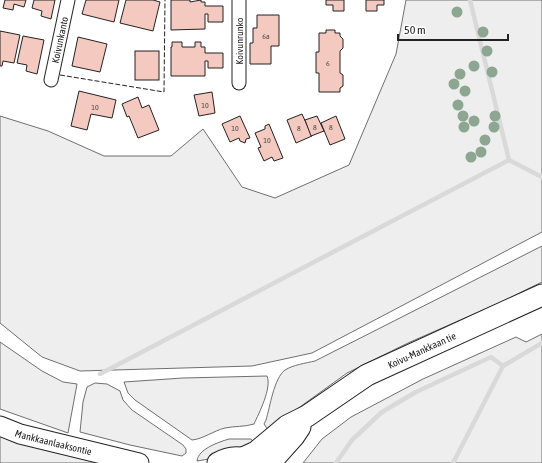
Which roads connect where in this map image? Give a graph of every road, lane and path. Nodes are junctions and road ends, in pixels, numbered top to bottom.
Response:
1 (68, 0) edge
2 (239, 0) edge
3 (51, 80) dead end
4 (239, 83) dead end
5 (542, 295) edge
6 (307, 416) junction
7 (0, 426) edge
8 (248, 461) edge
9 (135, 463) edge
10 (218, 463) edge
11 (270, 463) edge

1 - 3 street, Koivunkanto
2 - 4 street, Koivunrunko
5 - 6 main road, Koivu-Mankkaan tie
6 - 8 main road, Koivu-Mankkaan tie
6 - 11 main road, Koivu-Mankkaan tie
7 - 9 main road, Mankkaanlaaksontie
8 - 10 main road

